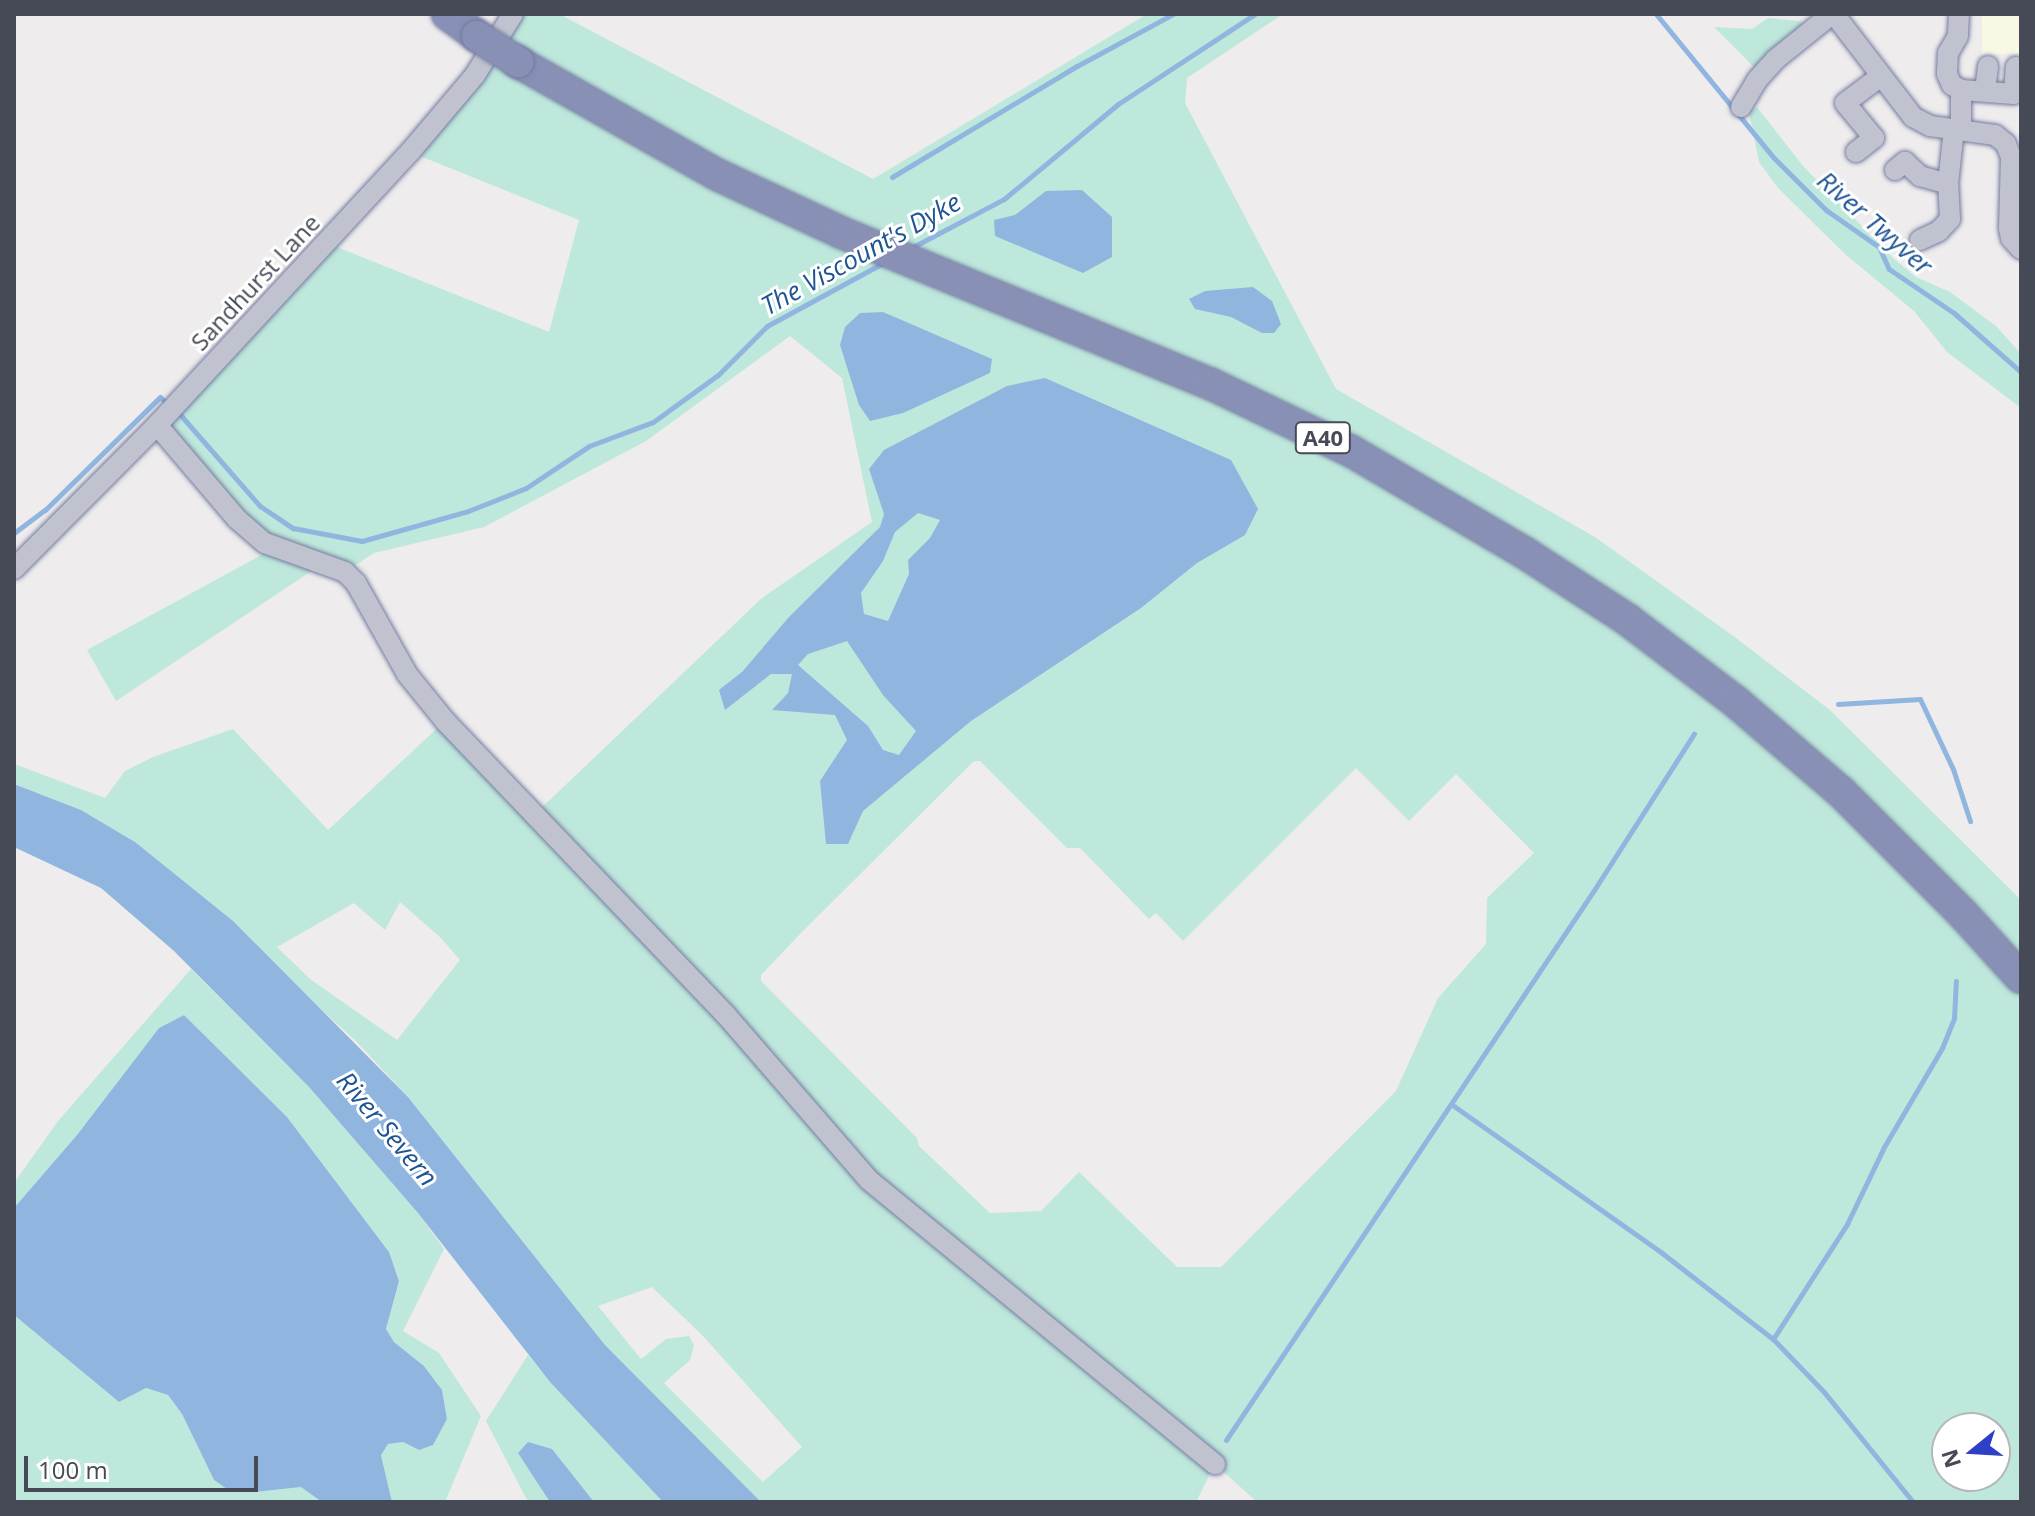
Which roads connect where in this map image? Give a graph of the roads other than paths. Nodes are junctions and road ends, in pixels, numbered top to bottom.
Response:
1 (447, 14) edge
2 (513, 14) edge
3 (1833, 14) edge
4 (1959, 14) edge
5 (1988, 66) dead end
6 (2016, 67) dead end
7 (1881, 76) junction
8 (1961, 90) junction
9 (1985, 91) junction
10 (1741, 107) dead end
11 (1957, 129) junction
12 (1856, 152) dead end
13 (1895, 170) dead end
14 (1948, 184) junction
15 (1920, 240) dead end
16 (2021, 249) edge
17 (157, 425) junction
18 (14, 569) edge
19 (2021, 978) edge
20 (1215, 1464) dead end

1 - 19 highway, A40, bridge
2 - 17 street, Sandhurst Lane
3 - 7 street
3 - 10 street
4 - 8 street
5 - 9 street
6 - 9 street
7 - 11 street
7 - 12 street
8 - 9 street
8 - 11 street
11 - 14 street
11 - 16 street
13 - 14 street
14 - 15 street
17 - 18 street, Sandhurst Lane
17 - 20 street

